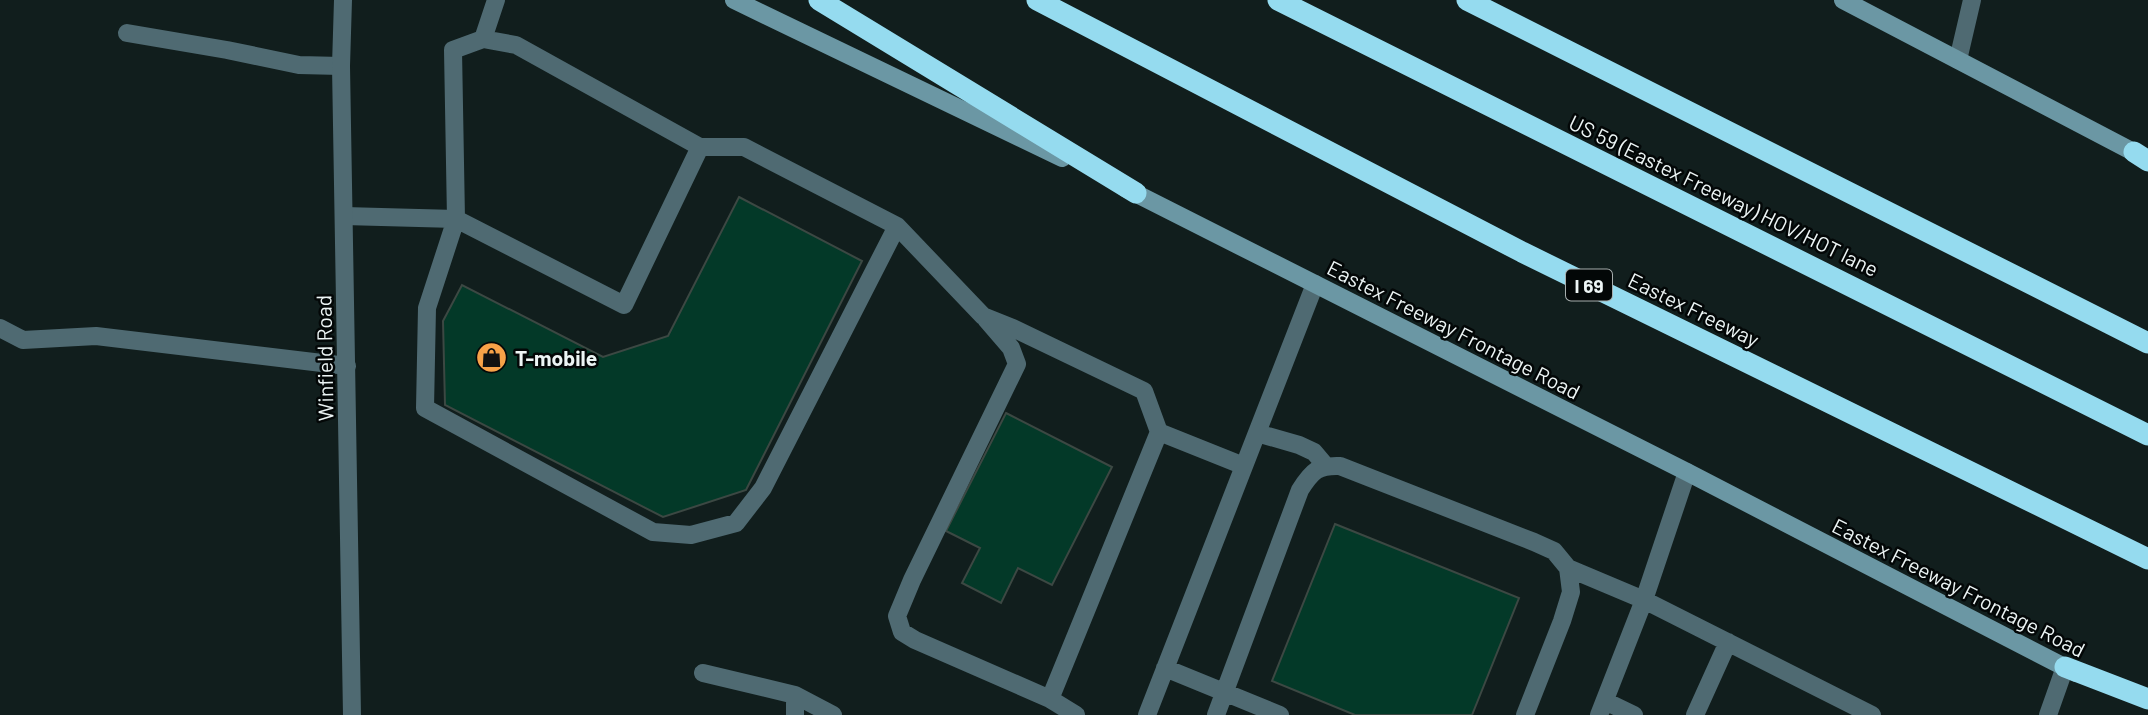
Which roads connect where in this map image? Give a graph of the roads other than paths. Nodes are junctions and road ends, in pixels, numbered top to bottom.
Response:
1 (343, 0) edge
2 (496, 0) edge
3 (734, 0) edge
4 (819, 0) edge
5 (1037, 0) edge
6 (1278, 0) edge
7 (1466, 0) edge
8 (1843, 0) edge
9 (1972, 0) edge
10 (127, 33) dead end
11 (483, 39) junction
12 (1958, 60) junction
13 (341, 66) junction
14 (701, 147) junction
15 (2143, 158) edge
16 (1136, 193) junction
17 (344, 216) junction
18 (456, 219) junction
19 (897, 226) junction
20 (1315, 284) junction
21 (983, 316) junction
22 (0, 328) edge
23 (2148, 343) edge
24 (347, 366) junction
25 (1159, 432) junction
26 (1257, 433) junction
27 (2148, 435) edge
28 (1325, 465) junction
29 (1244, 466) junction
30 (1687, 472) junction
31 (2148, 559) edge
32 (1568, 568) junction
33 (1644, 600) junction
34 (1728, 642) junction
35 (1165, 667) junction
36 (2064, 667) junction
37 (704, 673) dead end
38 (1226, 692) junction
39 (795, 695) junction
40 (1049, 699) junction
41 (2148, 699) edge
42 (1602, 708) edge
43 (2148, 709) edge
44 (352, 715) edge
45 (795, 715) edge
46 (833, 715) edge
47 (1076, 715) edge
48 (1147, 715) edge
49 (1216, 715) edge
50 (1280, 715) edge
51 (1525, 715) edge
52 (1633, 715) edge
53 (1695, 715) edge
54 (1872, 715) edge
55 (2048, 715) edge

1 - 13 street, Winfield Road
2 - 11 street
3 - 16 main road, Eastex Freeway Frontage Road
4 - 16 highway
5 - 31 highway, Eastex Freeway / I 69
6 - 27 highway, US 59 (Eastex Freeway) HOV/HOT lane
7 - 23 highway
8 - 12 main road
9 - 12 street
10 - 13 street
11 - 14 street
11 - 18 street
12 - 15 main road
13 - 17 street, Winfield Road
14 - 18 street
14 - 19 street
16 - 20 main road, Eastex Freeway Frontage Road
17 - 18 street
17 - 24 street, Winfield Road
18 - 19 street
19 - 21 street
20 - 26 street
20 - 30 main road, Eastex Freeway Frontage Road
21 - 25 street
21 - 40 street
22 - 24 street
24 - 44 street, Winfield Road
25 - 29 street
25 - 40 street
26 - 28 street
26 - 29 street
28 - 32 street
28 - 38 street
29 - 35 street
30 - 33 street
30 - 36 main road, Eastex Freeway Frontage Road
32 - 33 street
32 - 51 street
33 - 34 street
33 - 42 street
34 - 53 street
34 - 54 street
35 - 38 street
35 - 48 street
36 - 41 highway
36 - 43 main road, Eastex Freeway Frontage Road
36 - 55 street
37 - 39 street
38 - 49 street
38 - 50 street
39 - 45 street
39 - 46 street
40 - 47 street
42 - 52 street

